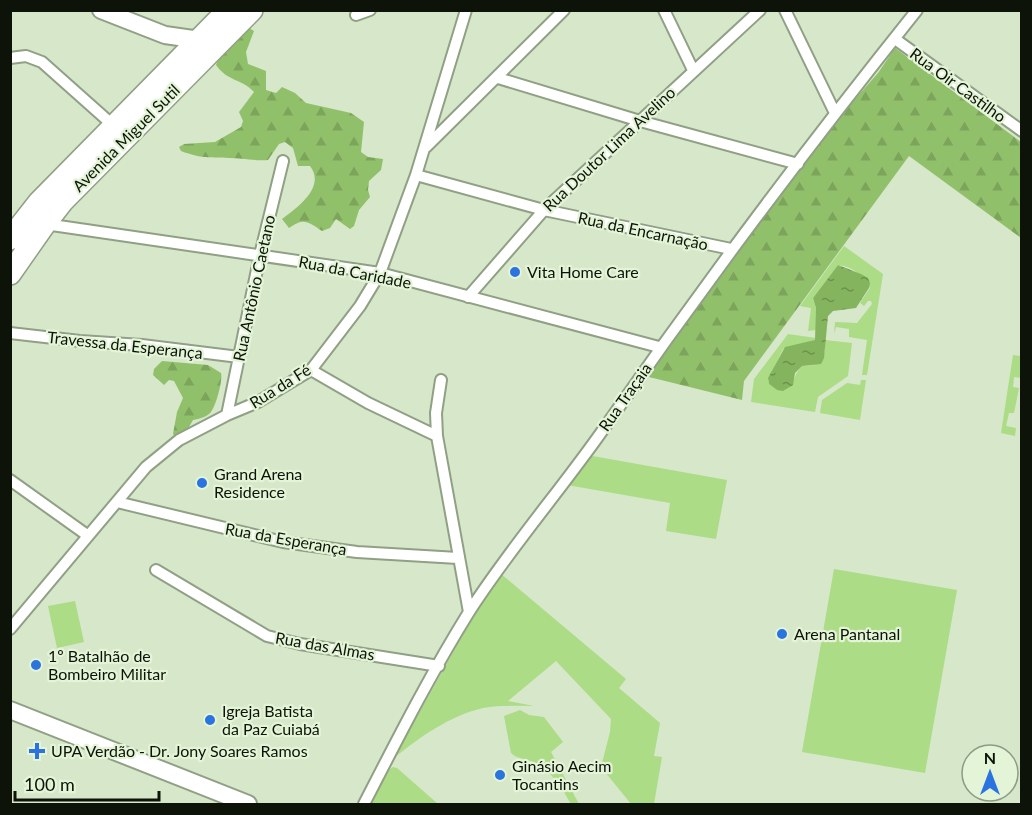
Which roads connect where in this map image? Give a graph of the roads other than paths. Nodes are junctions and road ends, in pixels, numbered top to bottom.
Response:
1 (101, 10) edge
2 (228, 10) edge
3 (252, 10) edge
4 (370, 10) edge
5 (466, 10) edge
6 (664, 10) edge
7 (760, 10) edge
8 (785, 10) edge
9 (914, 12) edge
10 (558, 13) edge
11 (356, 15) dead end
12 (895, 39) junction
13 (193, 47) junction
14 (10, 58) edge
15 (693, 70) junction
16 (498, 78) junction
17 (835, 113) junction
18 (640, 121) junction
19 (115, 127) junction
20 (1022, 131) edge
21 (424, 149) junction
22 (283, 161) dead end
23 (798, 164) junction
24 (416, 176) junction
25 (544, 210) junction
26 (45, 224) junction
27 (10, 238) edge
28 (731, 249) junction
29 (260, 255) junction
30 (380, 273) junction
31 (10, 274) edge
32 (468, 297) junction
33 (10, 333) edge
34 (660, 347) junction
35 (239, 357) junction
36 (310, 370) junction
37 (441, 380) dead end
38 (227, 415) junction
39 (437, 436) junction
40 (10, 480) edge
41 (117, 502) junction
42 (87, 535) junction
43 (458, 558) junction
44 (156, 570) dead end
45 (469, 612) junction
46 (12, 625) edge
47 (439, 666) junction
48 (15, 713) edge
49 (248, 804) edge
50 (364, 804) edge

1 - 13 street
2 - 13 highway, Avenida Miguel Sutil
3 - 26 highway, Avenida Miguel Sutil
4 - 11 street
5 - 21 street, Rua da Fé
6 - 15 street
7 - 15 street, Rua Doutor Lima Avelino
8 - 17 street
9 - 12 street, Rua Traçaia
10 - 16 street
12 - 17 street, Rua Traçaia
12 - 20 street, Rua Oir Castilho
13 - 19 highway, Avenida Miguel Sutil
14 - 19 street
15 - 18 street, Rua Doutor Lima Avelino
16 - 18 street
16 - 21 street
17 - 23 street, Rua Traçaia
18 - 23 street
18 - 25 street, Rua Doutor Lima Avelino
19 - 27 highway, Avenida Miguel Sutil
21 - 24 street, Rua da Fé
22 - 29 street, Rua Antônio Caetano
23 - 28 street, Rua Traçaia
24 - 25 street, Rua da Encarnação
24 - 30 street, Rua da Fé
25 - 28 street, Rua da Encarnação
25 - 32 street, Rua Doutor Lima Avelino
26 - 29 street, Rua da Caridade
26 - 31 highway, Avenida Miguel Sutil
28 - 34 street, Rua Traçaia
29 - 30 street, Rua da Caridade
29 - 35 street, Rua Antônio Caetano
30 - 32 street, Rua da Caridade
30 - 36 street, Rua da Fé
32 - 34 street, Rua da Caridade
33 - 35 street, Travessa da Esperança
34 - 45 street, Rua Traçaia
35 - 38 street, Rua Antônio Caetano
36 - 38 street, Rua da Fé
36 - 39 street
37 - 39 street
38 - 41 street, Rua da Fé
39 - 43 street
40 - 42 street
41 - 42 street, Rua da Fé
41 - 43 street, Rua da Esperança
42 - 46 street, Rua da Fé
43 - 45 street
44 - 47 street, Rua das Almas
45 - 47 street, Rua Traçaia
47 - 50 street, Rua Traçaia
48 - 49 street

